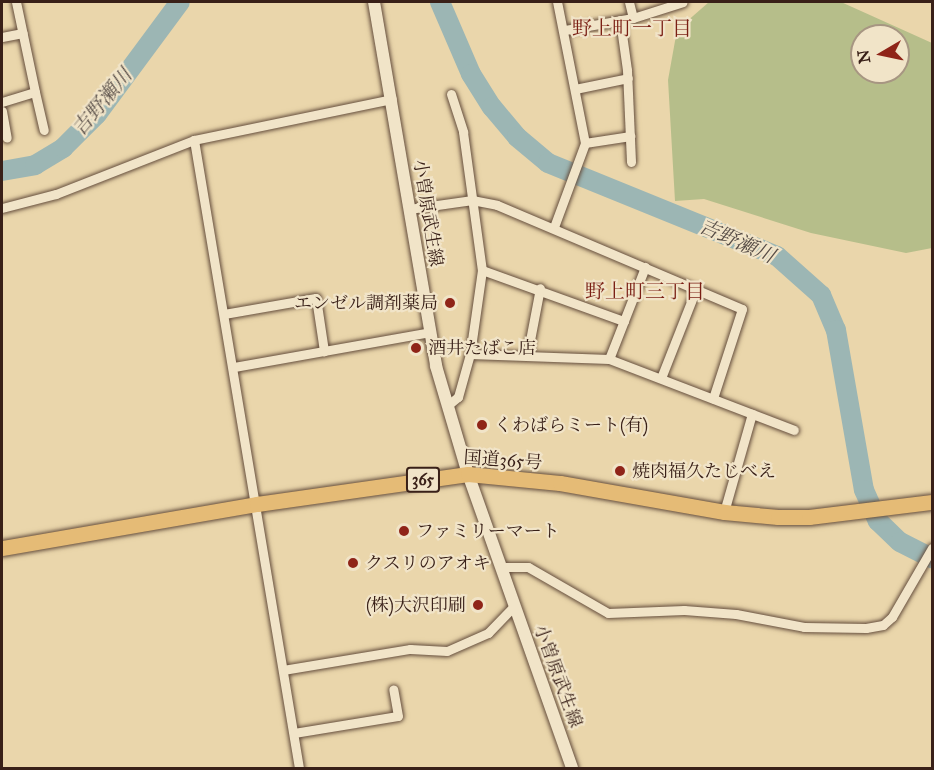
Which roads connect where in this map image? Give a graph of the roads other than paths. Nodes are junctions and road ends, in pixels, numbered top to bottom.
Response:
1 (16, 2) edge
2 (374, 2) edge
3 (557, 2) edge
4 (629, 2) edge
5 (683, 2) edge
6 (633, 18) junction
7 (620, 20) junction
8 (565, 30) junction
9 (22, 33) junction
10 (2, 37) edge
11 (628, 78) junction
12 (575, 89) junction
13 (35, 92) junction
14 (451, 94) dead end
15 (392, 99) junction
16 (2, 102) edge
17 (2, 111) edge
18 (44, 129) dead end
19 (630, 136) junction
20 (7, 138) dead end
21 (194, 140) junction
22 (585, 143) junction
23 (631, 162) dead end
24 (472, 200) junction
25 (2, 208) edge
26 (409, 209) junction
27 (554, 227) junction
28 (645, 267) junction
29 (482, 270) junction
30 (540, 288) junction
31 (696, 289) junction
32 (224, 315) junction
33 (624, 321) junction
34 (430, 332) junction
35 (324, 351) junction
36 (470, 354) junction
37 (527, 356) junction
38 (609, 359) junction
39 (234, 367) junction
40 (661, 378) junction
41 (713, 398) junction
42 (448, 405) junction
43 (752, 414) junction
44 (794, 430) dead end
45 (468, 474) junction
46 (933, 502) edge
47 (257, 504) junction
48 (724, 512) junction
49 (2, 548) edge
50 (933, 548) edge
51 (500, 567) junction
52 (514, 606) junction
53 (283, 670) junction
54 (393, 688) dead end
55 (294, 733) junction
56 (299, 768) edge
57 (572, 768) edge

1 - 9 street
2 - 15 main road, 小曽原武生線
3 - 8 street
4 - 6 street
5 - 6 street
6 - 7 street
7 - 8 street
7 - 11 street
8 - 12 street
9 - 10 street
9 - 13 street
11 - 12 street
11 - 19 street
12 - 22 street
13 - 16 street
13 - 18 street
14 - 24 street
15 - 21 street
15 - 26 main road, 小曽原武生線
17 - 20 street
19 - 22 street
19 - 23 street
21 - 25 street
21 - 32 street
22 - 27 street
24 - 26 street
24 - 27 street
24 - 29 street
26 - 34 main road, 小曽原武生線
27 - 28 street
28 - 31 street
28 - 33 street
29 - 30 street
29 - 36 street
30 - 33 street
30 - 37 street
31 - 40 street
31 - 41 street
32 - 35 street
32 - 39 street
33 - 38 street
34 - 35 street
34 - 42 main road, 小曽原武生線
35 - 39 street
36 - 37 street
36 - 42 street
37 - 38 street
38 - 40 street
39 - 47 street
40 - 41 street
41 - 43 street
42 - 45 main road, 小曽原武生線
43 - 44 street
43 - 48 street
45 - 47 highway, 国道365号 / 365
45 - 48 highway, 国道365号 / 365
45 - 51 main road, 小曽原武生線
46 - 48 highway, 国道365号 / 365
47 - 49 highway, 国道365号 / 365
47 - 53 street
50 - 51 street
51 - 52 main road, 小曽原武生線
52 - 53 street
52 - 57 main road, 小曽原武生線
53 - 55 street
54 - 55 street
55 - 56 street

